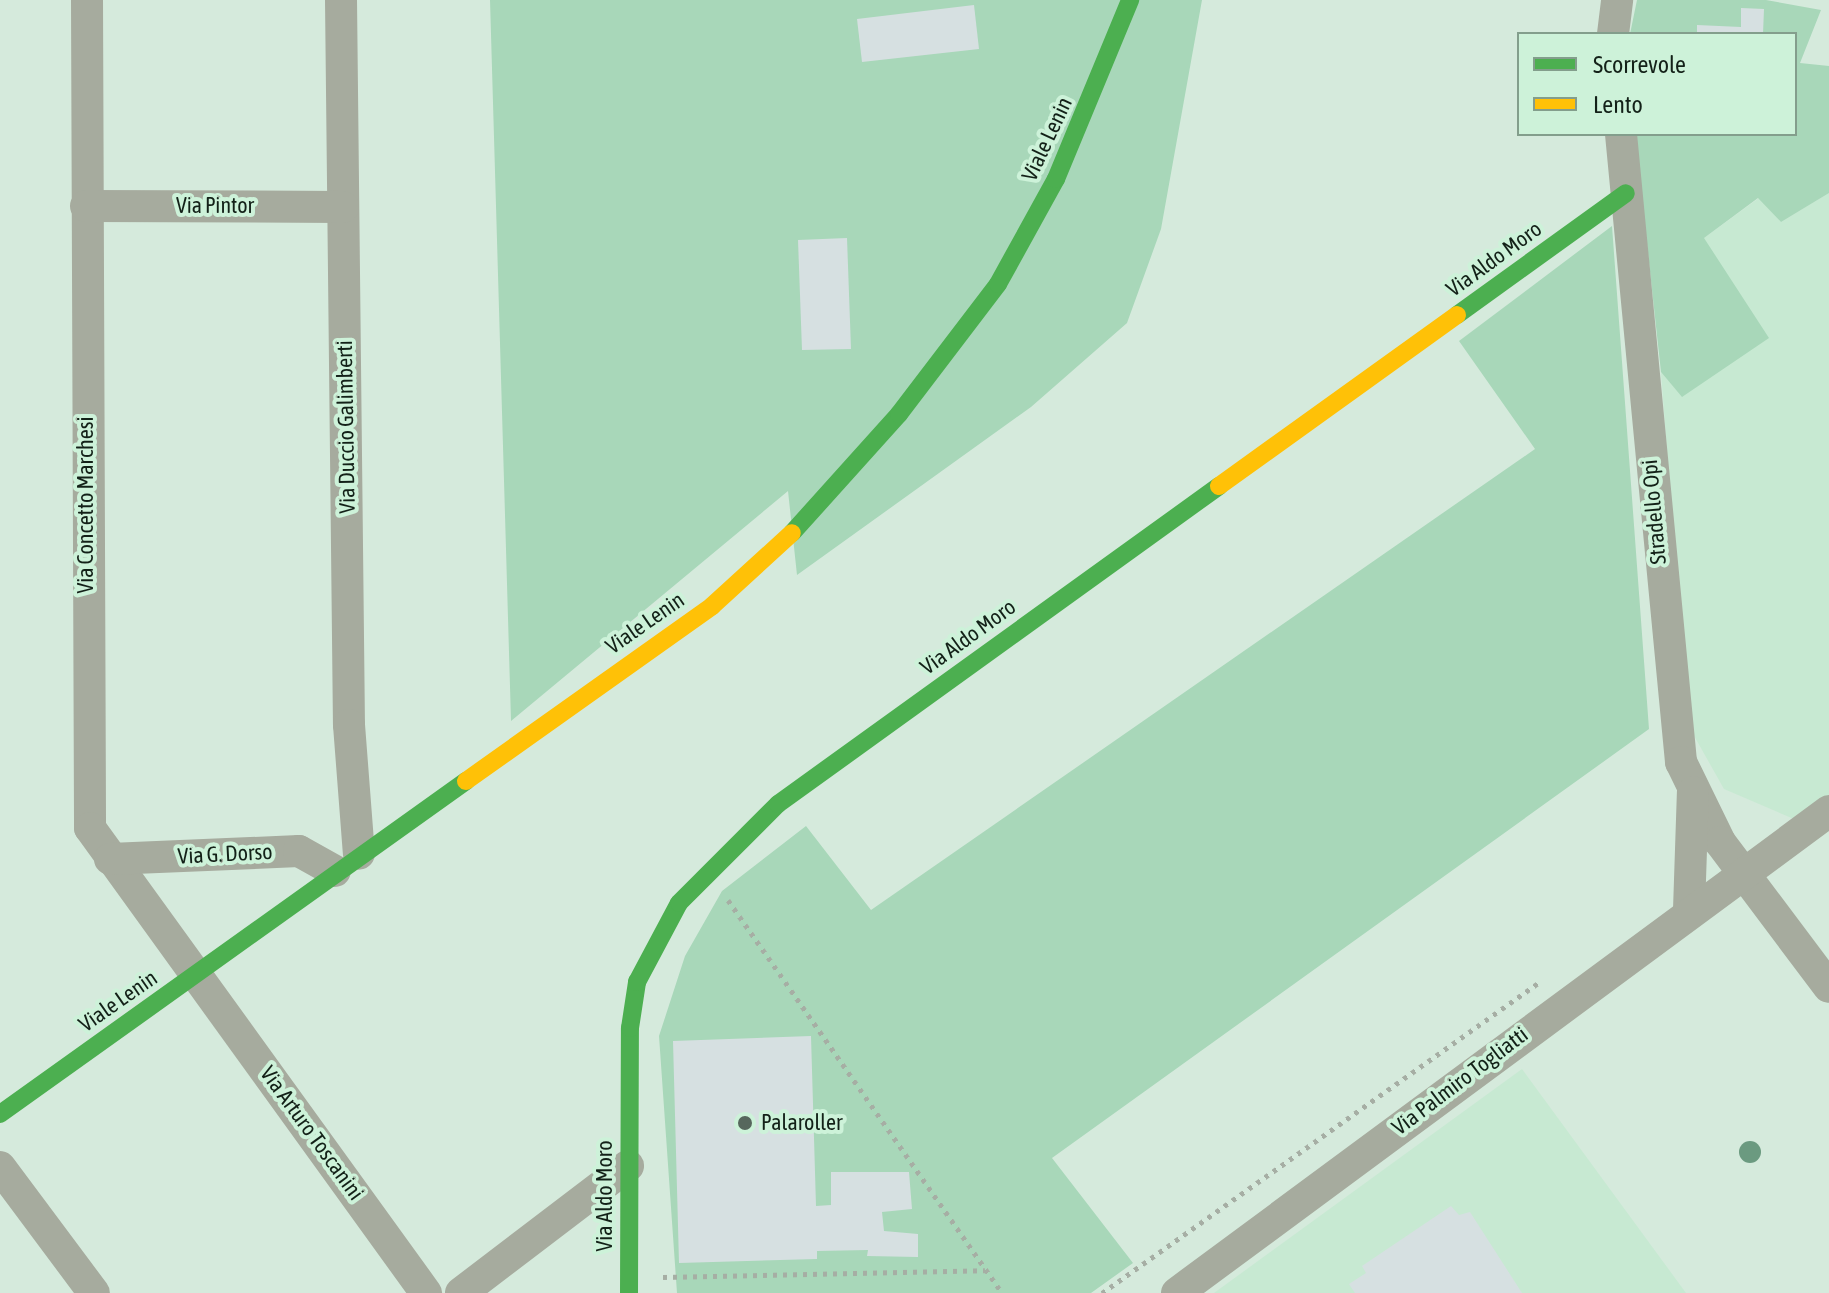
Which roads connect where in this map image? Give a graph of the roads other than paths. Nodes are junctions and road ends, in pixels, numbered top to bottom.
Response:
1 (87, 0) edge
2 (341, 0) edge
3 (1130, 0) edge
4 (1617, 0) edge
5 (1613, 32) edge
6 (1621, 136) edge
7 (1626, 193) junction
8 (86, 206) junction
9 (343, 207) junction
10 (1693, 792) junction
11 (1829, 811) edge
12 (110, 859) junction
13 (347, 863) junction
14 (1745, 871) junction
15 (1689, 910) junction
16 (198, 974) junction
17 (1829, 987) edge
18 (0, 1114) edge
19 (628, 1166) junction
20 (0, 1167) edge
21 (629, 1285) edge
22 (94, 1293) edge
23 (426, 1293) edge
24 (461, 1293) edge
25 (1177, 1293) edge

1 - 8 street, Via Concetto Marchesi
2 - 9 street, Via Duccio Galimberti
3 - 13 main road, Viale Lenin
4 - 5 street
6 - 7 street, Stradello Opi
7 - 10 street, Stradello Opi
7 - 19 main road, Via Aldo Moro
8 - 9 street, Via Pintor
8 - 12 street, Via Concetto Marchesi
9 - 13 street, Via Duccio Galimberti
10 - 14 street, Stradello Opi
10 - 15 street
11 - 14 street, Via Palmiro Togliatti
12 - 13 street, Via G. Dorso
12 - 16 street, Via Concetto Marchesi
13 - 16 main road, Viale Lenin
14 - 15 street, Via Palmiro Togliatti
14 - 17 street, Stradello Opi
15 - 25 street, Via Palmiro Togliatti
16 - 18 main road, Viale Lenin
16 - 23 street, Via Arturo Toscanini
19 - 21 main road, Via Aldo Moro
19 - 24 street
20 - 22 street

